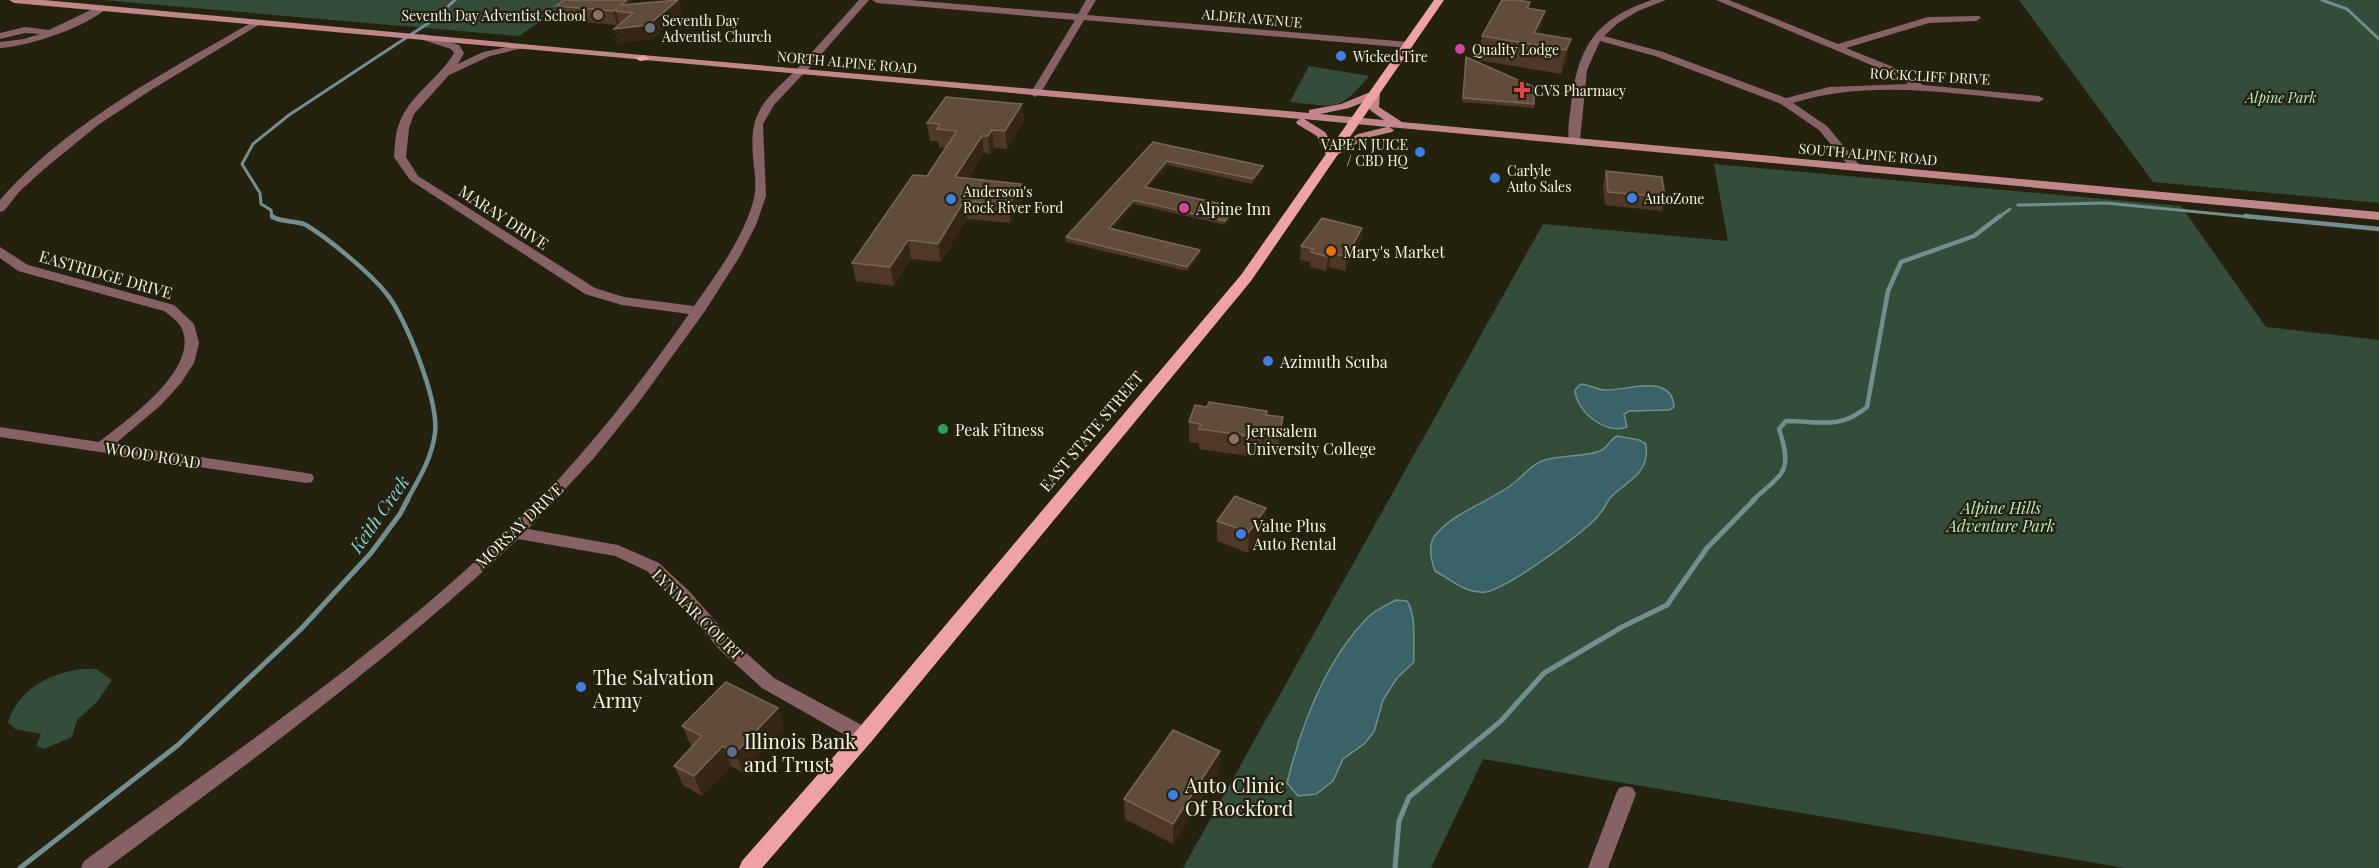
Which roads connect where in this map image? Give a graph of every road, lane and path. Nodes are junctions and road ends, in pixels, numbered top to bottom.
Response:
1 (14, 0) edge
2 (864, 0) edge
3 (878, 0) edge
4 (1091, 0) edge
5 (1439, 0) edge
6 (1661, 0) edge
7 (1721, 0) edge
8 (102, 8) junction
9 (1081, 17) junction
10 (1976, 18) dead end
11 (257, 23) junction
12 (51, 31) junction
13 (0, 36) edge
14 (1596, 37) junction
15 (423, 38) junction
16 (0, 45) edge
17 (1409, 45) junction
18 (522, 47) junction
19 (1839, 47) junction
20 (446, 73) junction
21 (799, 73) junction
22 (1920, 88) junction
23 (1375, 93) junction
24 (1035, 94) junction
25 (2039, 99) dead end
26 (1785, 102) junction
27 (1276, 115) junction
28 (1354, 122) junction
29 (1424, 128) junction
30 (1574, 140) junction
31 (1332, 155) junction
32 (1856, 168) junction
33 (0, 208) edge
34 (2379, 216) edge
35 (0, 251) edge
36 (698, 311) junction
37 (0, 432) edge
38 (102, 447) junction
39 (306, 478) dead end
40 (516, 533) junction
41 (864, 736) junction
42 (1626, 794) dead end
43 (91, 868) edge
44 (749, 868) edge
45 (1598, 868) edge

1 - 8 main road, NORTH ALPINE ROAD
2 - 21 street, MORSAY DRIVE
3 - 9 street, ALDER AVENUE
4 - 9 street
5 - 17 main road, EAST STATE STREET
6 - 14 street
7 - 19 street
8 - 11 main road, NORTH ALPINE ROAD
8 - 12 street
9 - 17 street, ALDER AVENUE
9 - 24 street
10 - 19 street
11 - 15 main road, NORTH ALPINE ROAD
11 - 33 street
12 - 13 street
12 - 16 street
14 - 26 street
14 - 30 street
15 - 18 main road, NORTH ALPINE ROAD
15 - 20 street
17 - 23 main road, EAST STATE STREET
18 - 20 street
18 - 21 main road, NORTH ALPINE ROAD
19 - 22 street
20 - 36 street, MARAY DRIVE
21 - 24 main road, NORTH ALPINE ROAD
21 - 36 street, MORSAY DRIVE
22 - 25 street, ROCKCLIFF DRIVE
22 - 26 street, ROCKCLIFF DRIVE
23 - 27 main road
23 - 28 main road, EAST STATE STREET
23 - 29 main road
24 - 27 main road, NORTH ALPINE ROAD
26 - 32 street
27 - 28 main road, NORTH ALPINE ROAD
27 - 31 main road
28 - 29 main road, SOUTH ALPINE ROAD
28 - 31 main road, EAST STATE STREET
29 - 30 main road, SOUTH ALPINE ROAD
29 - 31 main road
30 - 32 main road, SOUTH ALPINE ROAD
31 - 41 main road, EAST STATE STREET
32 - 34 main road, SOUTH ALPINE ROAD
35 - 38 street, EASTRIDGE DRIVE
36 - 40 street, MORSAY DRIVE
37 - 38 street, WOOD ROAD
38 - 39 street, WOOD ROAD
40 - 41 street, LYNMAR COURT
40 - 43 street, MORSAY DRIVE
41 - 44 main road, EAST STATE STREET
42 - 45 street

